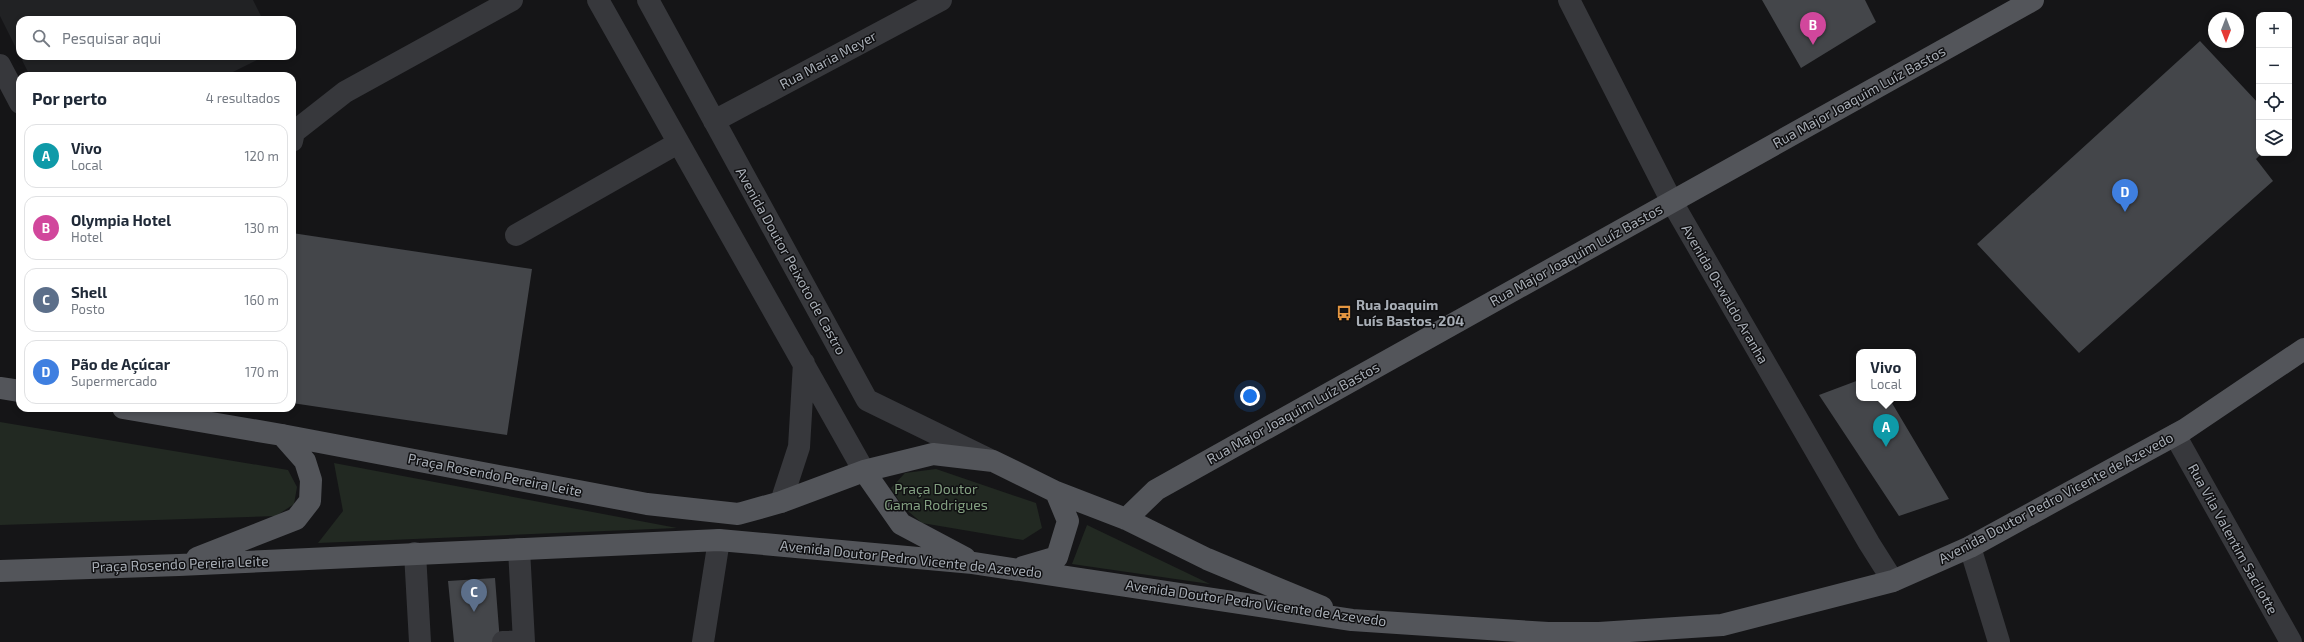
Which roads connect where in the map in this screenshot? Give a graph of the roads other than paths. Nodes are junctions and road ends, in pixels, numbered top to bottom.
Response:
1 (512, 0) edge
2 (598, 0) edge
3 (648, 0) edge
4 (941, 0) edge
5 (1569, 0) edge
6 (2033, 0) edge
7 (0, 65) edge
8 (16, 95) edge
9 (714, 121) junction
10 (296, 130) edge
11 (678, 143) junction
12 (1672, 202) junction
13 (516, 235) dead end
14 (2304, 350) edge
15 (804, 363) junction
16 (0, 388) edge
17 (16, 390) edge
18 (147, 412) edge
19 (282, 435) junction
20 (2175, 435) junction
21 (993, 461) junction
22 (864, 471) junction
23 (1056, 492) junction
24 (781, 502) junction
25 (1126, 519) junction
26 (719, 540) junction
27 (1970, 547) junction
28 (519, 549) junction
29 (415, 553) junction
30 (973, 563) junction
31 (179, 565) junction
32 (1018, 569) junction
33 (0, 571) edge
34 (1893, 581) junction
35 (1352, 620) junction
36 (1549, 637) edge
37 (420, 642) edge
38 (517, 642) edge
39 (703, 642) edge
40 (1999, 642) edge
41 (2292, 642) edge

1 - 10 street
2 - 11 street
3 - 9 street, Avenida Doutor Peixoto de Castro
4 - 9 street, Rua Maria Meyer
5 - 12 street, Avenida Oswaldo Aranha
6 - 12 main road, Rua Major Joaquim Luíz Bastos
7 - 8 street
9 - 21 street, Avenida Doutor Peixoto de Castro
11 - 13 street
11 - 15 street
12 - 25 main road, Rua Major Joaquim Luíz Bastos
12 - 34 street, Avenida Oswaldo Aranha
14 - 20 main road, Avenida Doutor Pedro Vicente de Azevedo
15 - 22 street
15 - 24 street
16 - 17 main road
18 - 19 main road, Praça Rosendo Pereira Leite
19 - 24 main road, Praça Rosendo Pereira Leite
19 - 31 main road
20 - 27 main road, Avenida Doutor Pedro Vicente de Azevedo
20 - 41 street, Rua Vila Valentim Sacilotte
21 - 22 main road
21 - 23 main road
22 - 24 main road, Praça Rosendo Pereira Leite
22 - 30 main road
23 - 25 main road
23 - 32 main road
25 - 35 main road
26 - 28 main road, Praça Rosendo Pereira Leite
26 - 30 main road, Avenida Doutor Pedro Vicente de Azevedo
26 - 39 street
27 - 34 main road, Avenida Doutor Pedro Vicente de Azevedo
27 - 40 street
28 - 29 main road, Praça Rosendo Pereira Leite
28 - 38 street
29 - 31 main road, Praça Rosendo Pereira Leite
29 - 37 street
30 - 32 main road, Avenida Doutor Pedro Vicente de Azevedo
31 - 33 main road, Praça Rosendo Pereira Leite
32 - 35 main road, Avenida Doutor Pedro Vicente de Azevedo
34 - 36 main road, Avenida Doutor Pedro Vicente de Azevedo
35 - 36 main road, Avenida Doutor Pedro Vicente de Azevedo

